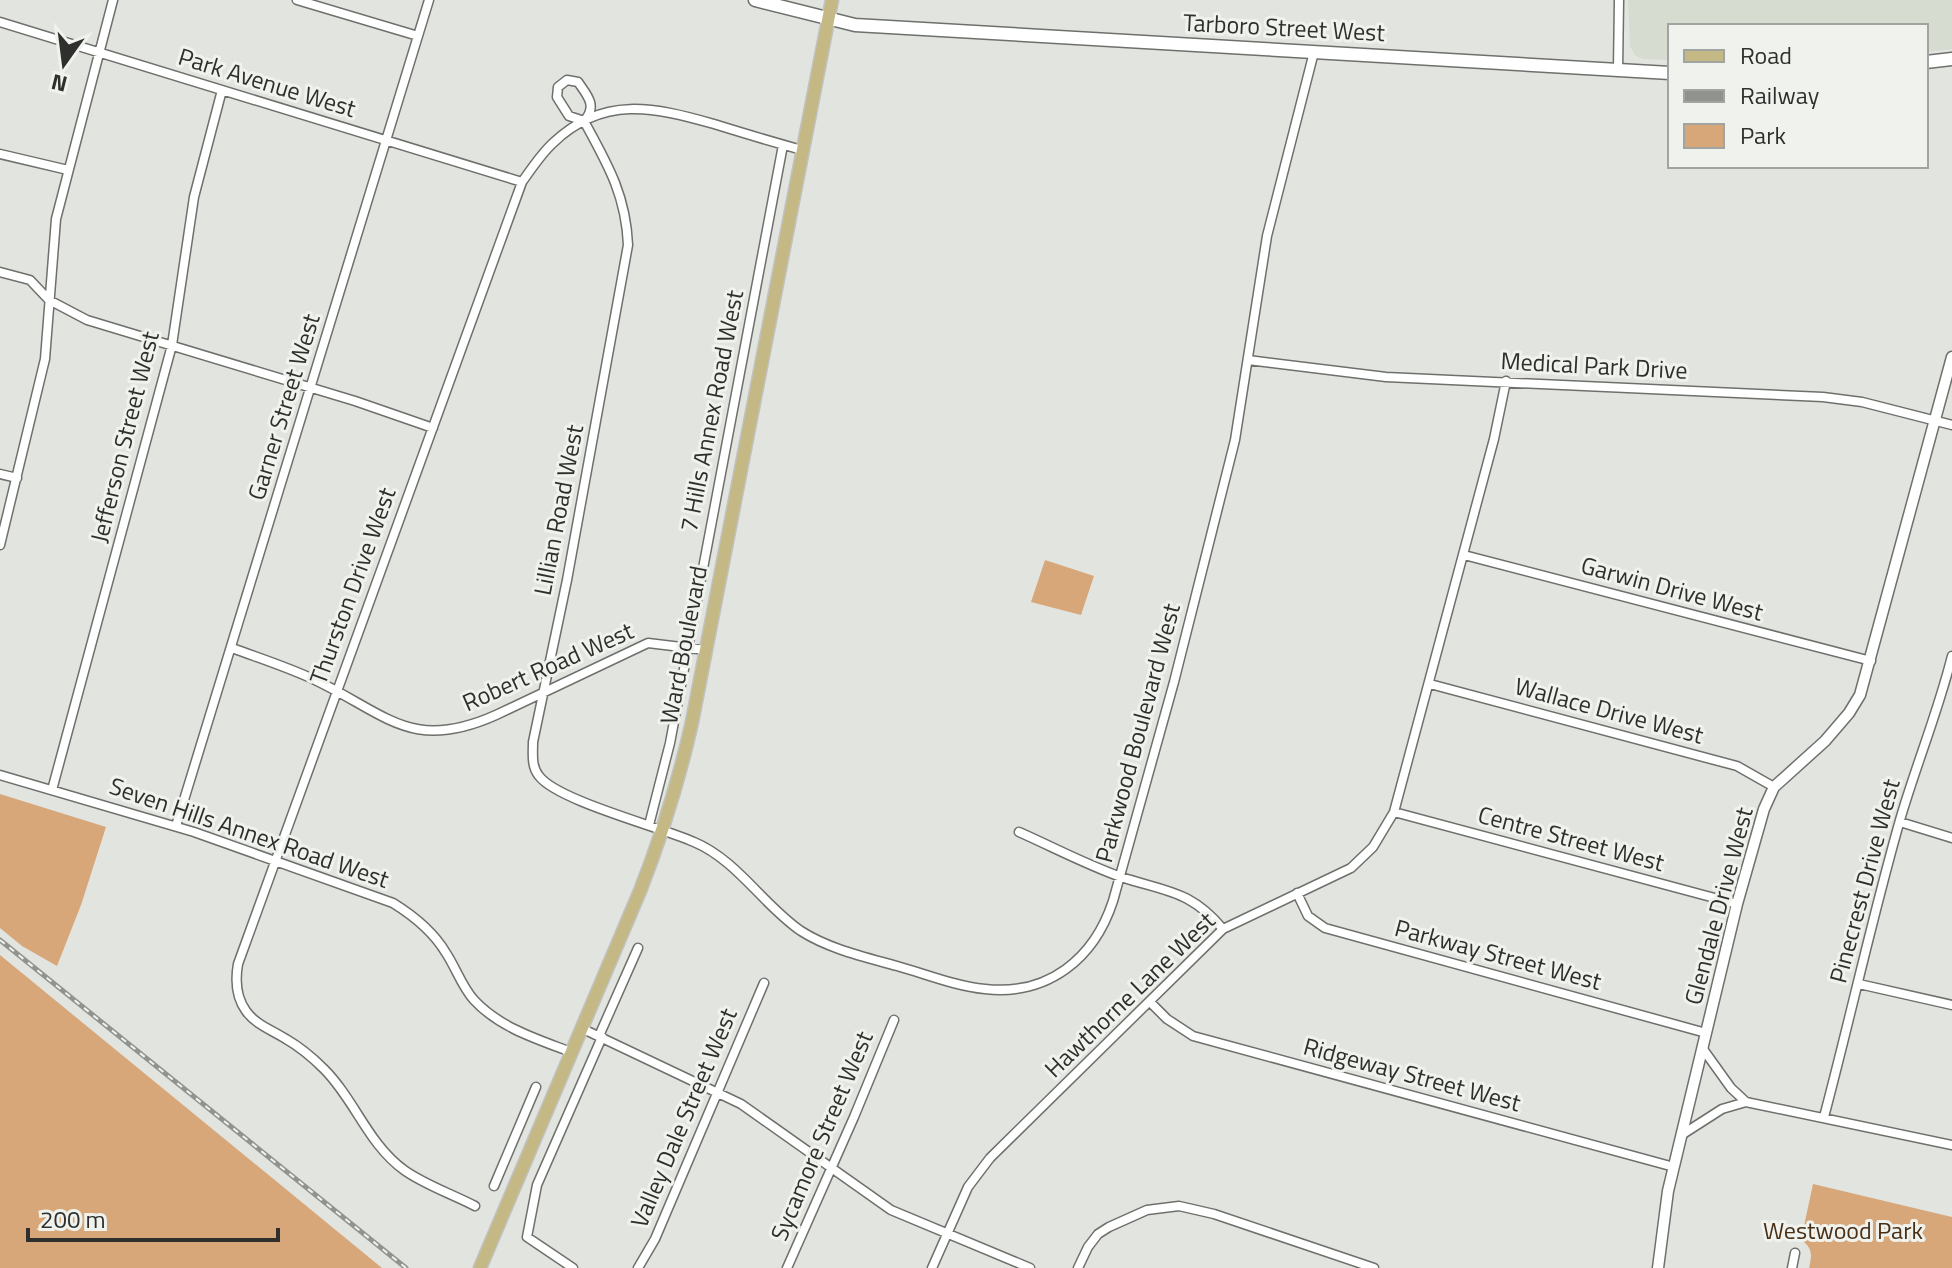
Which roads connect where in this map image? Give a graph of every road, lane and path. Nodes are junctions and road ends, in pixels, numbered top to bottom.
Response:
1 (113, 0) edge
2 (297, 0) edge
3 (429, 0) edge
4 (755, 0) edge
5 (832, 0) edge
6 (1619, 0) edge
7 (829, 21) junction
8 (0, 22) edge
9 (418, 36) junction
10 (99, 52) junction
11 (1314, 52) junction
12 (1952, 59) edge
13 (1928, 62) edge
14 (1618, 70) junction
15 (1668, 73) edge
16 (222, 90) junction
17 (584, 121) junction
18 (385, 139) junction
19 (783, 145) junction
20 (802, 150) junction
21 (0, 154) edge
22 (68, 170) junction
23 (522, 182) junction
24 (0, 272) edge
25 (49, 300) junction
26 (172, 345) junction
27 (1952, 357) edge
28 (1248, 360) junction
29 (1506, 381) junction
30 (312, 388) junction
31 (1935, 421) junction
32 (1952, 425) edge
33 (433, 428) junction
34 (0, 474) edge
35 (17, 478) junction
36 (0, 545) edge
37 (1464, 555) junction
38 (688, 647) junction
39 (232, 648) junction
40 (706, 650) junction
41 (1952, 656) edge
42 (1871, 661) junction
43 (1430, 684) junction
44 (336, 691) junction
45 (543, 693) junction
46 (1941, 698) junction
47 (1952, 701) edge
48 (0, 775) edge
49 (1774, 787) junction
50 (52, 790) junction
51 (1394, 812) junction
52 (1900, 822) junction
53 (649, 825) junction
54 (176, 826) junction
55 (664, 830) junction
56 (1019, 832) dead end
57 (1952, 838) edge
58 (277, 861) junction
59 (1120, 876) junction
60 (1297, 893) junction
61 (1737, 904) junction
62 (1223, 929) junction
63 (638, 948) dead end
64 (764, 983) dead end
65 (1859, 984) junction
66 (1150, 1002) junction
67 (1952, 1005) edge
68 (894, 1020) dead end
69 (581, 1028) junction
70 (1706, 1033) junction
71 (600, 1036) junction
72 (1703, 1049) junction
73 (571, 1052) junction
74 (536, 1087) dead end
75 (718, 1093) junction
76 (1746, 1102) junction
77 (1824, 1117) junction
78 (521, 1124) junction
79 (538, 1131) junction
80 (1683, 1134) junction
81 (1952, 1145) edge
82 (1674, 1167) junction
83 (831, 1168) junction
84 (494, 1186) dead end
85 (475, 1206) dead end
86 (946, 1234) junction
87 (1795, 1253) dead end
88 (480, 1268) edge
89 (573, 1268) edge
90 (638, 1268) edge
91 (787, 1268) edge
92 (932, 1268) edge
93 (1030, 1268) edge
94 (1078, 1268) edge
95 (1374, 1268) edge
96 (1658, 1268) edge
97 (1792, 1268) edge

1 - 10 street
2 - 9 street
3 - 9 street, Garner Street West
4 - 7 main road, Tarboro Street West
5 - 7 main road, Ward Boulevard
6 - 14 street
7 - 11 main road, Tarboro Street West
7 - 20 main road, Ward Boulevard
8 - 10 street, Park Avenue West
9 - 18 street, Garner Street West
10 - 16 street, Park Avenue West
10 - 22 street
11 - 14 main road, Tarboro Street West
11 - 28 street, Parkwood Boulevard West
12 - 13 main road
14 - 15 main road, Tarboro Street West
16 - 18 street, Park Avenue West
16 - 26 street, Jefferson Street West
17 - 17 street
17 - 19 street, Thurston Drive West
17 - 23 street, Thurston Drive West
17 - 45 street, Lillian Road West
18 - 23 street, Park Avenue West
18 - 30 street, Garner Street West
19 - 20 street, Thurston Drive West
19 - 38 street, 7 Hills Annex Road West
20 - 40 main road, Ward Boulevard
21 - 22 street
22 - 25 street
23 - 33 street, Thurston Drive West
24 - 25 street
25 - 26 street
25 - 35 street
26 - 30 street
26 - 50 street, Jefferson Street West
27 - 31 street, Glendale Drive West
28 - 29 street, Medical Park Drive
28 - 59 street, Parkwood Boulevard West
29 - 31 street, Medical Park Drive
29 - 37 street, Hawthorne Lane West
30 - 33 street
30 - 39 street, Garner Street West
31 - 32 street, Medical Park Drive
31 - 42 street, Glendale Drive West
33 - 44 street, Thurston Drive West
34 - 35 street
35 - 36 street
37 - 42 street, Garwin Drive West
37 - 43 street, Hawthorne Lane West
38 - 40 street, Robert Road West
38 - 45 street, Robert Road West
38 - 53 street, 7 Hills Annex Road West
39 - 44 street, Robert Road West
39 - 54 street, Garner Street West
40 - 55 main road, Ward Boulevard
41 - 46 street, Pinecrest Drive West
42 - 49 street, Glendale Drive West
43 - 49 street, Wallace Drive West
43 - 51 street, Hawthorne Lane West
44 - 45 street, Robert Road West
44 - 58 street, Thurston Drive West
45 - 53 street, Lillian Road West
46 - 47 street
46 - 52 street, Pinecrest Drive West
48 - 50 street, Seven Hills Annex Road West
49 - 61 street, Glendale Drive West
50 - 54 street, Seven Hills Annex Road West
51 - 60 street, Hawthorne Lane West
51 - 61 street, Centre Street West
52 - 57 street
52 - 65 street, Pinecrest Drive West
53 - 55 street, Lillian Road West
54 - 58 street, Seven Hills Annex Road West
55 - 59 street, Parkwood Boulevard West
55 - 69 main road, Ward Boulevard
56 - 59 street
58 - 73 street, Seven Hills Annex Road West
58 - 85 street, Thurston Drive West
59 - 62 street
60 - 62 street, Hawthorne Lane West
60 - 70 street, Parkway Street West
61 - 70 street, Glendale Drive West
62 - 66 street, Hawthorne Lane West
63 - 71 street
64 - 75 street, Valley Dale Street West
65 - 67 street
65 - 77 street, Pinecrest Drive West
66 - 82 street, Ridgeway Street West
66 - 86 street, Hawthorne Lane West
68 - 83 street, Sycamore Street West
69 - 71 street
69 - 73 main road, Ward Boulevard
70 - 72 street, Glendale Drive West
71 - 75 street
71 - 89 street
72 - 76 street
72 - 80 street, Glendale Drive West
73 - 79 main road, Ward Boulevard
74 - 78 street
75 - 83 street
75 - 90 street, Valley Dale Street West
76 - 77 street
76 - 80 street
77 - 81 street
78 - 79 street
78 - 84 street
79 - 88 main road, Ward Boulevard
80 - 82 street, Glendale Drive West
82 - 96 street, Glendale Drive West
83 - 86 street
83 - 91 street, Sycamore Street West
86 - 92 street, Hawthorne Lane West
86 - 93 street
87 - 97 street
94 - 95 street

